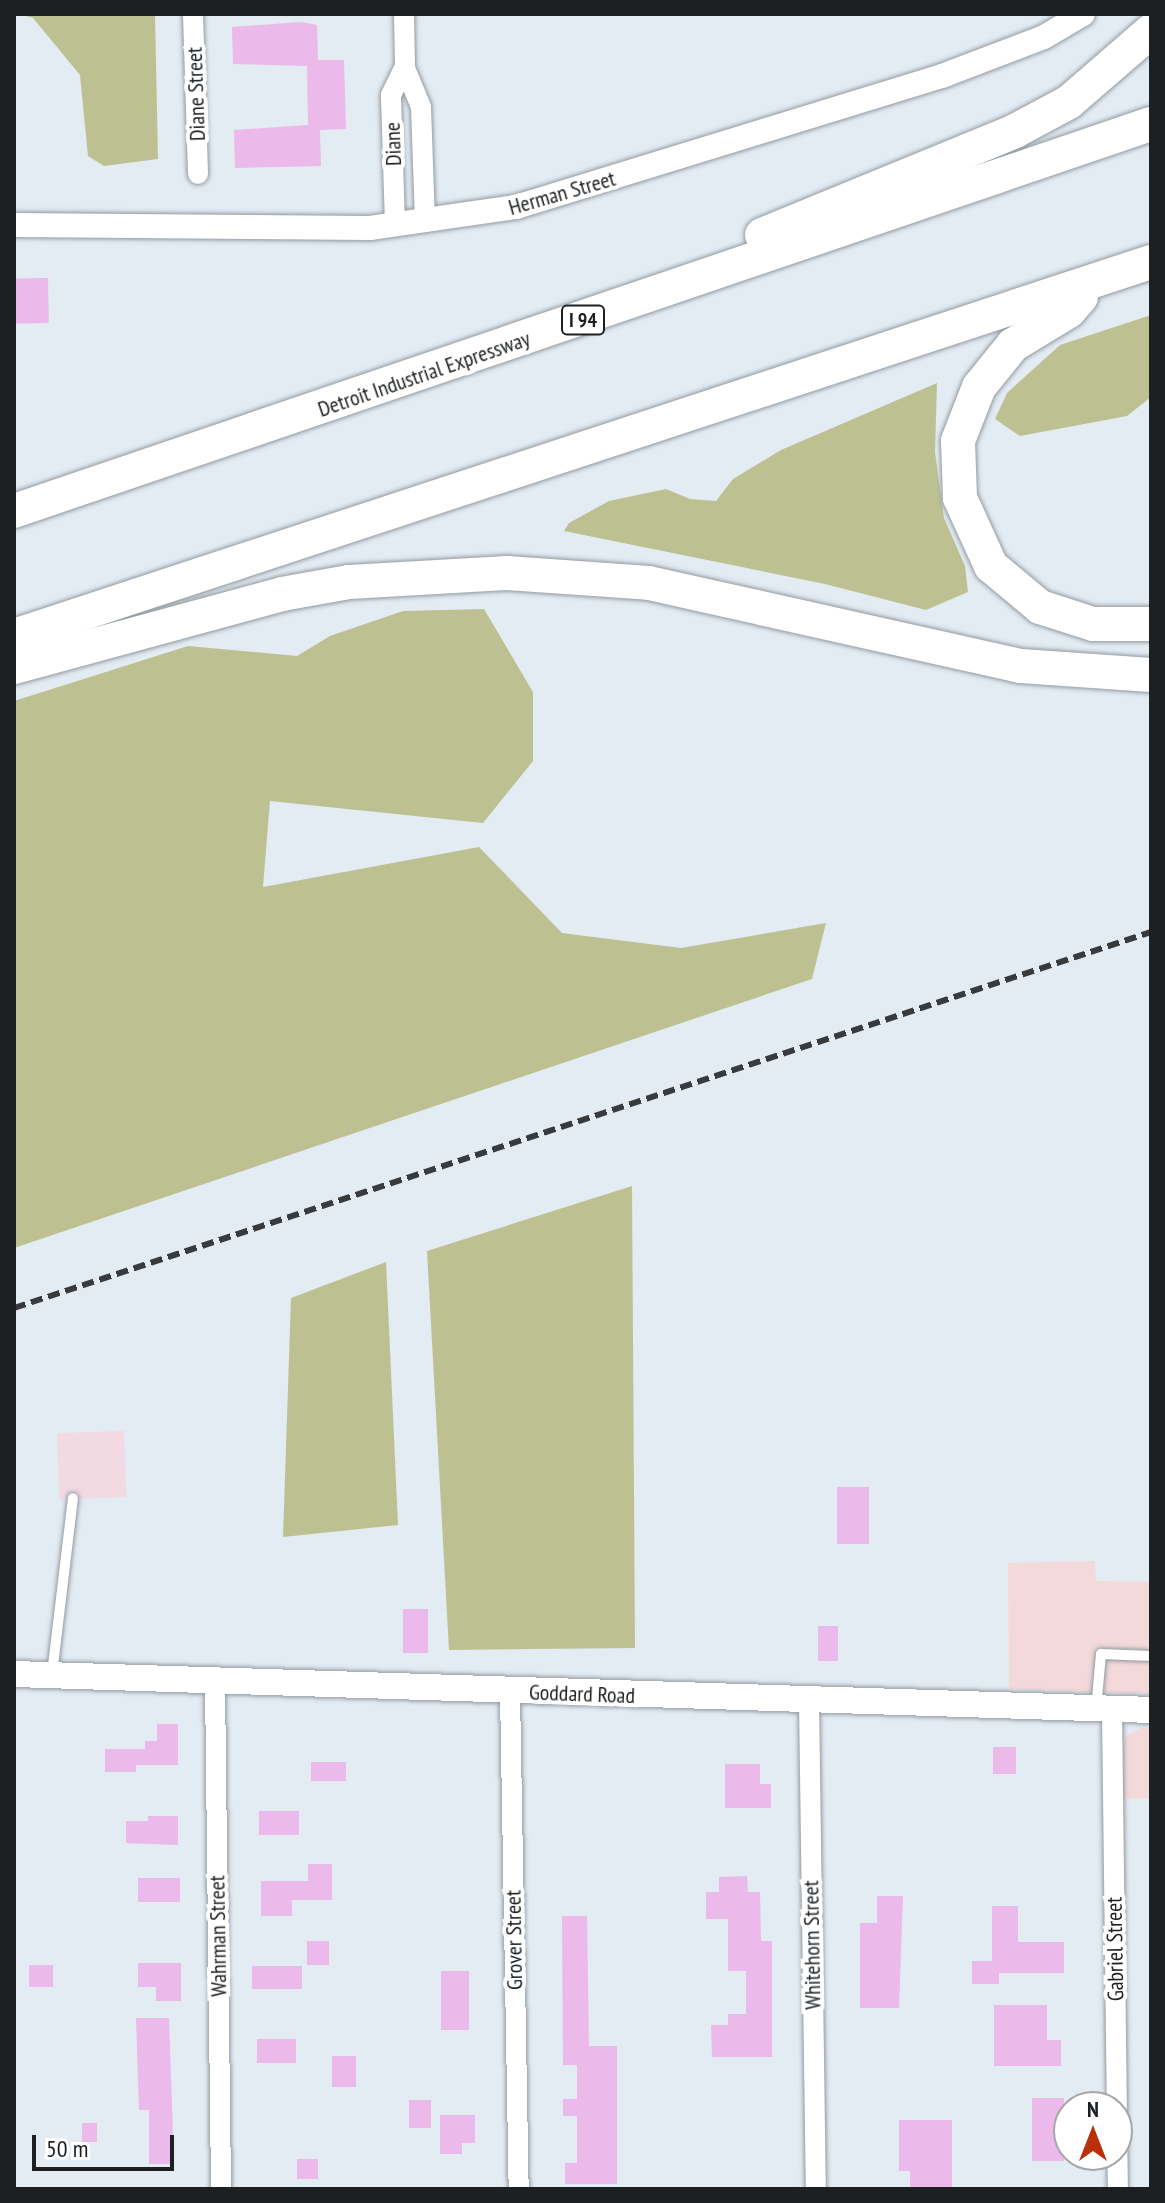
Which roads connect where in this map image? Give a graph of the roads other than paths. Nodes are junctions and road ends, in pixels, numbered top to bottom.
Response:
1 (193, 14) edge
2 (404, 14) edge
3 (1083, 14) edge
4 (1151, 31) edge
5 (405, 67) junction
6 (1151, 124) edge
7 (198, 174) dead end
8 (425, 222) junction
9 (14, 225) edge
10 (395, 225) junction
11 (1151, 262) edge
12 (1096, 281) junction
13 (458, 363) junction
14 (14, 511) edge
15 (1151, 624) edge
16 (14, 636) edge
17 (14, 667) edge
18 (1151, 675) edge
19 (73, 1498) dead end
20 (1151, 1656) edge
21 (14, 1674) edge
22 (52, 1676) junction
23 (215, 1682) junction
24 (510, 1691) junction
25 (809, 1700) junction
26 (1104, 1709) junction
27 (1151, 1710) edge
28 (221, 2189) edge
29 (519, 2189) edge
30 (816, 2189) edge
31 (1118, 2189) edge

1 - 7 street, Diane Street
2 - 5 street, Diane
3 - 8 street, Herman Street
4 - 13 highway
5 - 8 street, Diane
5 - 10 street, Diane
6 - 13 highway, Detroit Industrial Expressway / I 94
8 - 10 street, Herman Street
9 - 10 street, Herman Street
11 - 12 highway
12 - 15 highway
12 - 16 highway
13 - 14 highway, Detroit Industrial Expressway / I 94
17 - 18 highway
19 - 22 lane
20 - 26 lane
21 - 22 main road, Goddard Road
22 - 23 main road, Goddard Road
23 - 24 main road, Goddard Road
23 - 28 street, Wahrman Street
24 - 25 main road, Goddard Road
24 - 29 street, Grover Street
25 - 26 main road, Goddard Road
25 - 30 street, Whitehorn Street
26 - 27 main road, Goddard Road
26 - 31 street, Gabriel Street

